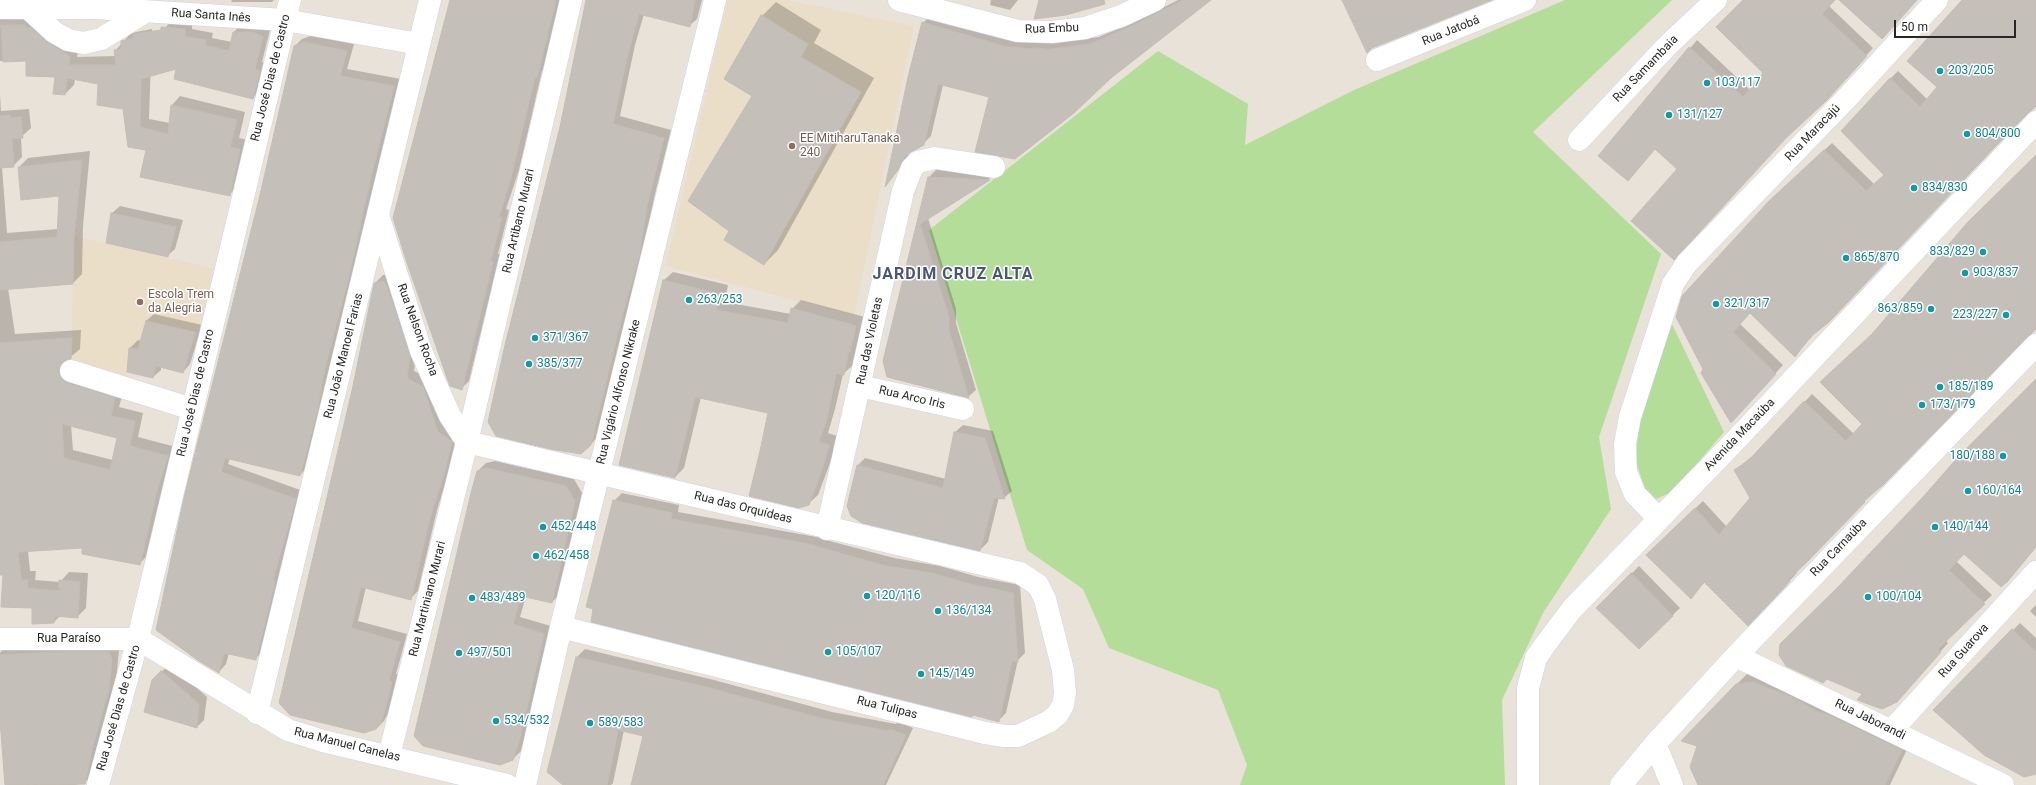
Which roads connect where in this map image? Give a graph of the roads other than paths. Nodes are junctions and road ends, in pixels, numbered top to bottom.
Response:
1 (430, 0) edge
2 (572, 0) edge
3 (715, 0) edge
4 (899, 0) edge
5 (1155, 0) edge
6 (1525, 0) edge
7 (1716, 0) edge
8 (1937, 0) edge
9 (95, 4) edge
10 (0, 8) edge
11 (29, 9) junction
12 (287, 10) edge
13 (145, 12) junction
14 (419, 44) junction
15 (1377, 60) dead end
16 (2036, 122) edge
17 (1579, 140) dead end
18 (994, 168) dead end
19 (378, 214) junction
20 (2036, 345) edge
21 (71, 371) dead end
22 (860, 386) junction
23 (192, 409) junction
24 (963, 409) dead end
25 (467, 442) junction
26 (600, 473) junction
27 (1659, 519) junction
28 (828, 529) junction
29 (2036, 572) edge
30 (1020, 573) joint
31 (561, 627) junction
32 (0, 639) edge
33 (138, 639) junction
34 (1736, 656) junction
35 (257, 713) junction
36 (1892, 730) junction
37 (1650, 749) junction
38 (389, 756) junction
39 (98, 785) edge
40 (507, 785) edge
41 (525, 785) edge
42 (1528, 785) edge
43 (1621, 785) edge
44 (1636, 785) edge
45 (1672, 785) edge
46 (2003, 785) edge

1 - 14 street, Rua João Manoel Farias
2 - 25 street, Rua Artibano Murari
3 - 26 street, Rua Vigário Alfonso Nikrake
4 - 5 street, Rua Embu
6 - 15 street, Rua Jatobá
7 - 17 street, Rua Samambaia
8 - 27 street, Rua Maracajú
9 - 11 street, Rua Santa Inês
9 - 13 street, Rua Santa Inês
10 - 11 street, Rua Santa Inês
11 - 13 street
12 - 13 street, Rua Santa Inês
12 - 14 street, Rua Santa Inês
12 - 23 street, Rua José Dias de Castro
14 - 19 street, Rua João Manoel Farias
16 - 27 street, Avenida Macaúba
18 - 22 street, Rua das Violetas
19 - 25 street, Rua Nelson Rocha
19 - 35 street, Rua João Manoel Farias
20 - 34 street, Rua Carnaúba
21 - 23 street
22 - 24 street, Rua Arco Iris
22 - 28 street, Rua das Violetas
23 - 33 street, Rua José Dias de Castro
25 - 26 street, Rua das Orquídeas
25 - 38 street, Rua Martiniano Murari
26 - 28 street, Rua das Orquídeas
26 - 31 street, Rua Vigário Alfonso Nikrake
27 - 42 street, Avenida Macaúba
28 - 30 street, Rua das Orquídeas
29 - 36 street, Rua Guarova
30 - 31 street, Rua Tulipas
31 - 41 street, Rua Vigário Alfonso Nikrake
32 - 33 street, Rua Paraíso
33 - 35 street, Rua Manuel Canelas
33 - 39 street, Rua José Dias de Castro
34 - 36 street, Rua Jaborandi
34 - 37 street, Rua Carnaúba
35 - 38 street, Rua Manuel Canelas
36 - 46 street, Rua Jaborandi
37 - 43 street, Rua Carnaúba
37 - 44 street
37 - 45 street
38 - 40 street, Rua Manuel Canelas

